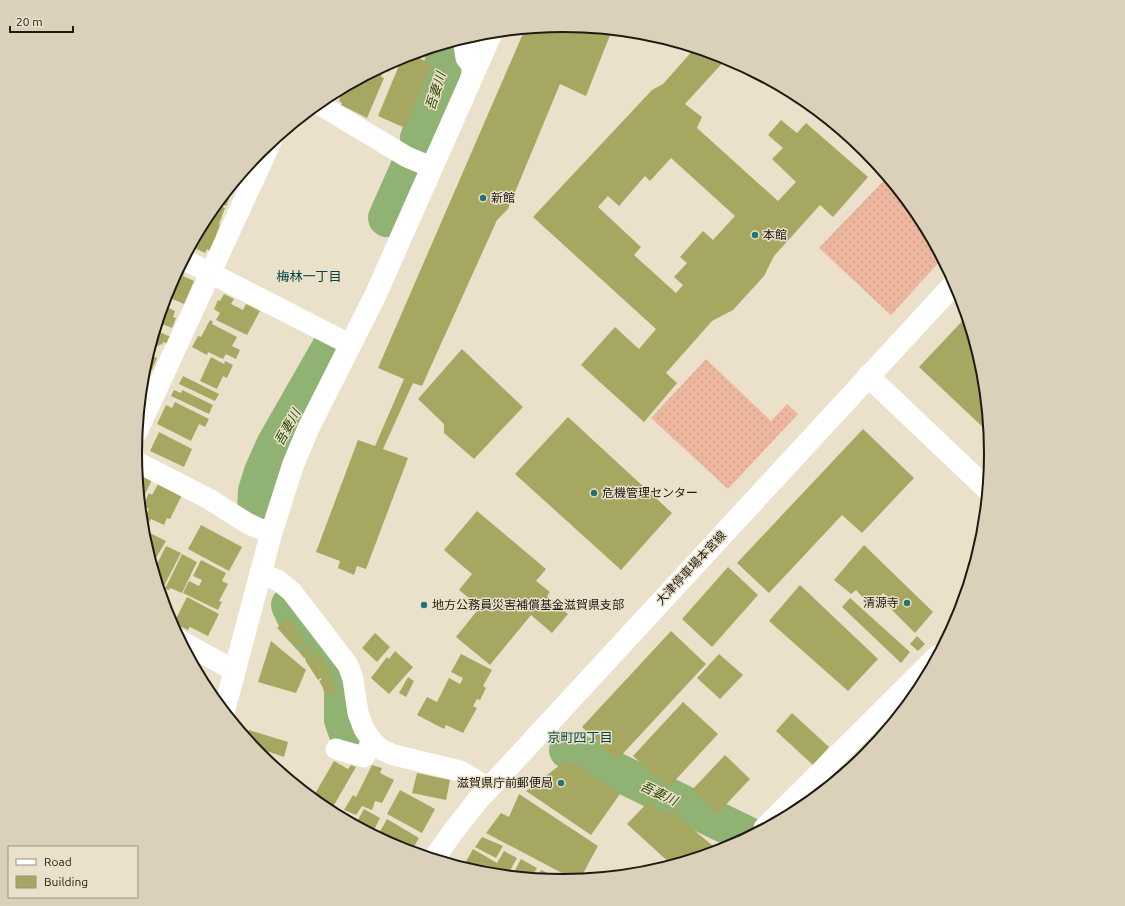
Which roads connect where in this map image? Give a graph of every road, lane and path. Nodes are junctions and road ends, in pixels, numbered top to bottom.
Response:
1 (489, 39) edge
2 (464, 44) edge
3 (475, 70) junction
4 (326, 105) edge
5 (265, 155) edge
6 (420, 162) junction
7 (188, 261) edge
8 (211, 272) junction
9 (950, 289) edge
10 (351, 345) junction
11 (868, 376) junction
12 (143, 417) edge
13 (142, 465) edge
14 (983, 485) edge
15 (271, 534) junction
16 (260, 573) junction
17 (188, 645) edge
18 (924, 669) edge
19 (235, 671) junction
20 (225, 706) edge
21 (372, 741) junction
22 (336, 749) dead end
23 (489, 788) junction
24 (776, 816) edge
25 (437, 855) edge

1 - 3 street
2 - 3 street
3 - 6 street
4 - 6 street
5 - 8 street
6 - 10 street
7 - 8 street
8 - 10 street
8 - 12 street
9 - 11 street, 大津停車場本宮線
10 - 15 street
11 - 14 street
11 - 23 street, 大津停車場本宮線
13 - 15 street
15 - 16 street
16 - 19 street
16 - 21 street
17 - 19 street
18 - 24 street
19 - 20 street
21 - 22 street
21 - 23 street
23 - 25 street, 大津停車場本宮線

